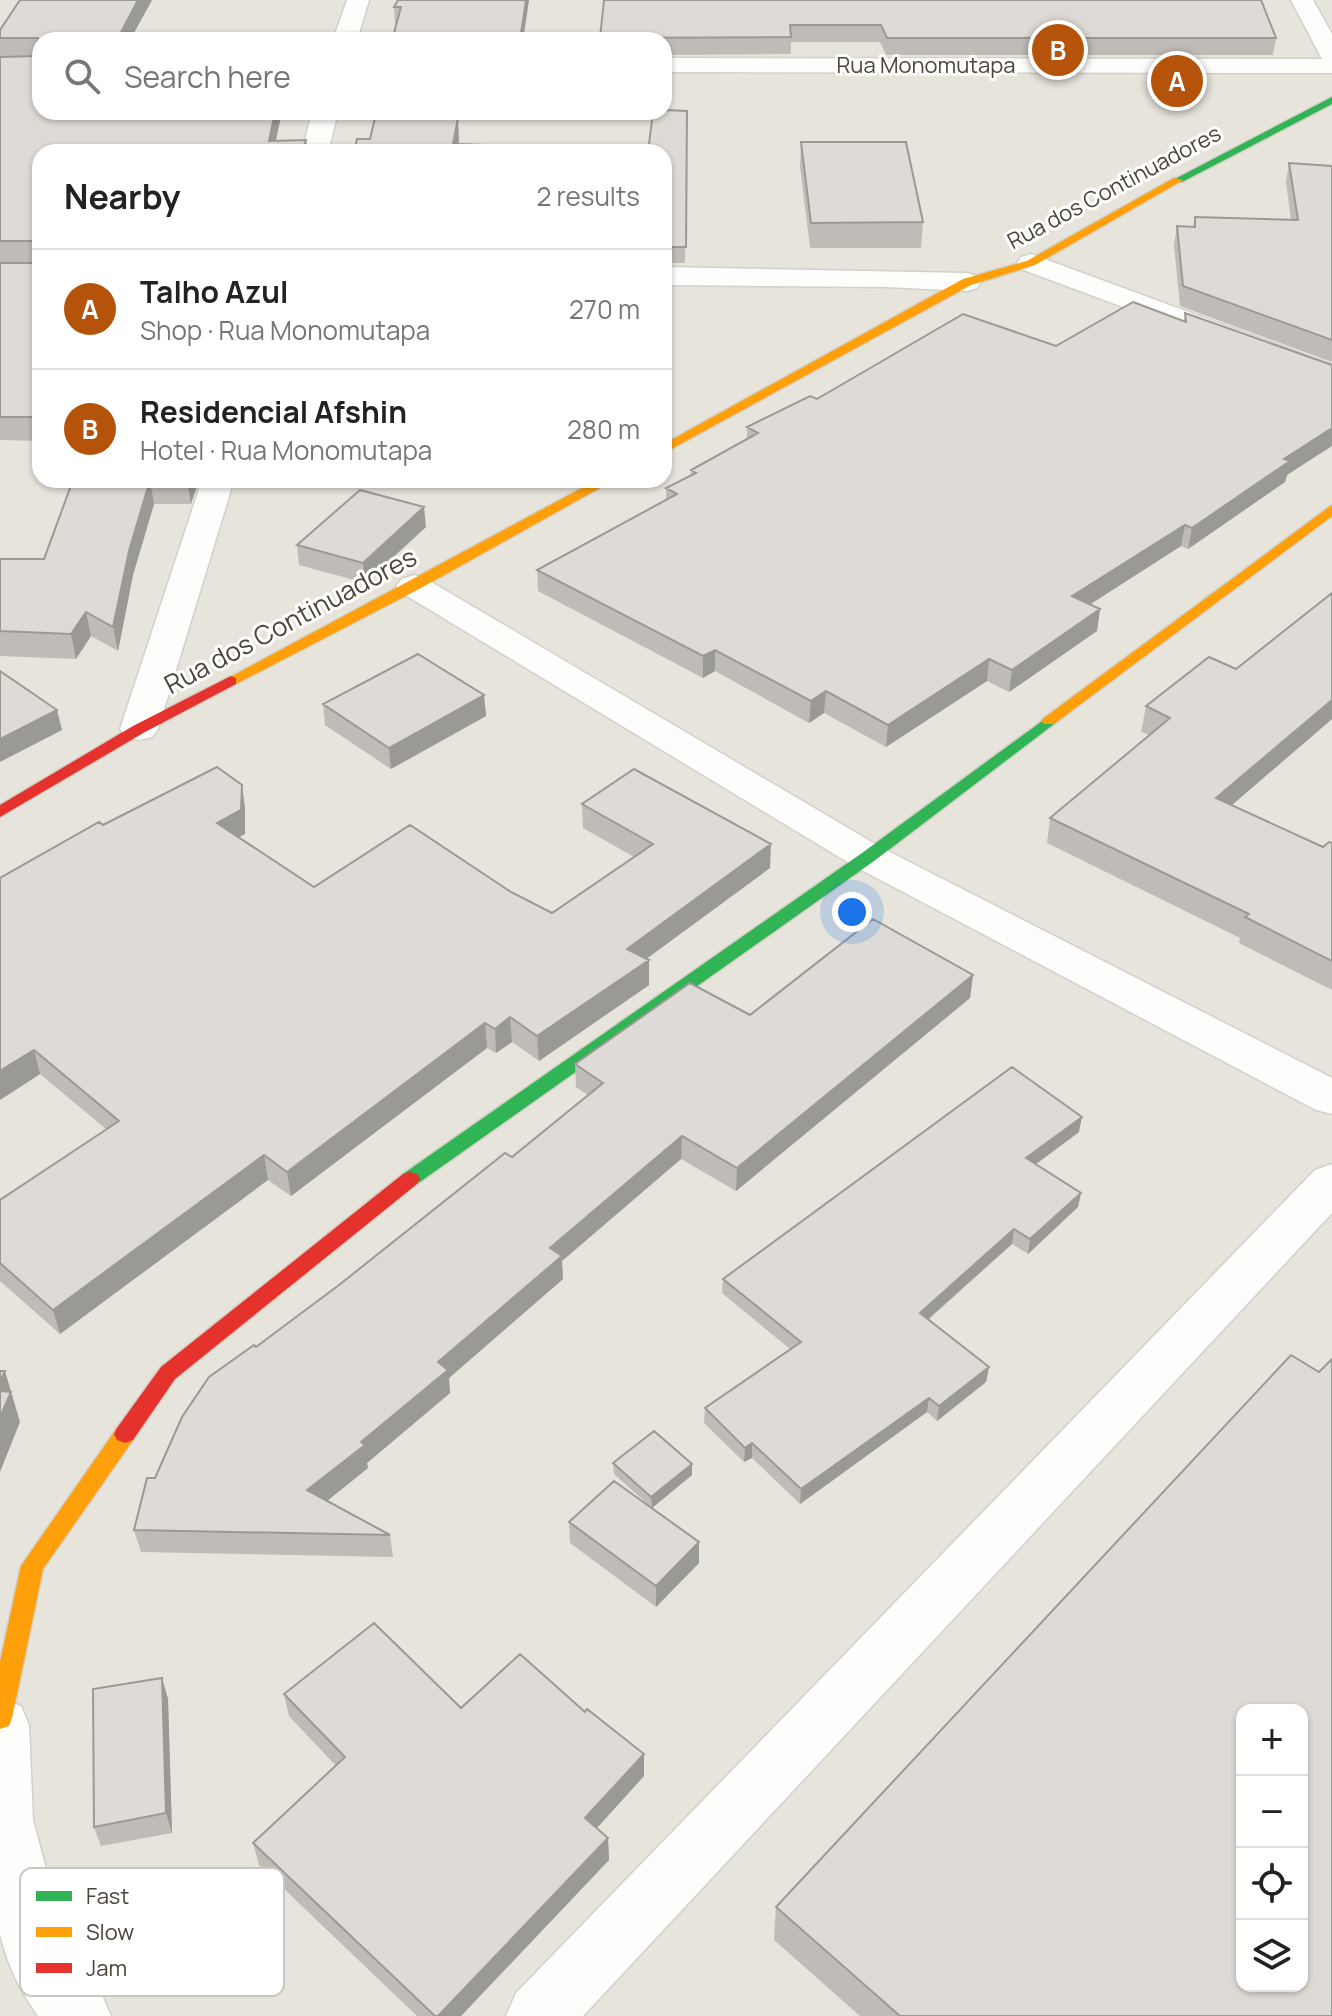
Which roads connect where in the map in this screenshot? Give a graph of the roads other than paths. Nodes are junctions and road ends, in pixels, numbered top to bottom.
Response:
1 (358, 0) edge
2 (1302, 0) edge
3 (348, 32) edge
4 (1332, 56) edge
5 (672, 65) edge
6 (1332, 66) edge
7 (1332, 100) edge
8 (323, 120) edge
9 (317, 144) edge
10 (1031, 263) junction
11 (672, 276) edge
12 (967, 282) junction
13 (1332, 376) edge
14 (672, 445) edge
15 (215, 488) edge
16 (592, 488) edge
17 (1332, 509) edge
18 (414, 586) junction
19 (139, 729) junction
20 (0, 812) edge
21 (868, 857) junction
22 (1332, 1098) edge
23 (1332, 1182) edge
24 (0, 1718) edge
25 (0, 1725) edge
26 (20, 1888) edge
27 (63, 1996) edge
28 (78, 2016) edge
29 (539, 2016) edge

1 - 3 street
2 - 4 street
5 - 6 street, Rua Monomutapa
7 - 10 street, Rua dos Continuadores
8 - 9 street
10 - 12 street, Rua dos Continuadores
10 - 13 street
11 - 12 street
12 - 14 street, Rua dos Continuadores
15 - 19 street
16 - 18 street, Rua dos Continuadores
17 - 21 street
18 - 19 street, Rua dos Continuadores
18 - 21 street
19 - 20 street, Rua dos Continuadores
21 - 22 street
21 - 24 street
23 - 29 street
25 - 26 street
27 - 28 street

